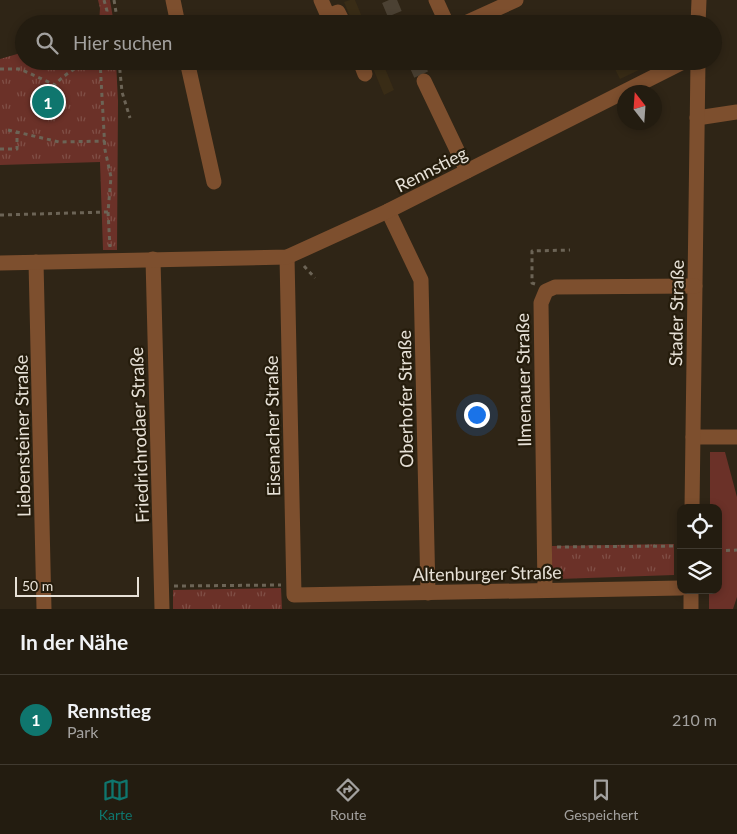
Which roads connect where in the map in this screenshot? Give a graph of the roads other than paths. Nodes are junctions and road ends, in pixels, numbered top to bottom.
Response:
1 (173, 0) edge
2 (321, 0) edge
3 (436, 0) edge
4 (516, 0) edge
5 (699, 0) edge
6 (176, 15) edge
7 (328, 15) edge
8 (443, 15) edge
9 (483, 15) edge
10 (698, 15) edge
11 (189, 70) edge
12 (667, 70) edge
13 (698, 70) edge
14 (424, 81) tunnel mouth
15 (737, 112) edge
16 (697, 118) junction
17 (467, 171) junction
18 (214, 182) dead end
19 (388, 211) junction
20 (287, 257) junction
21 (153, 259) junction
22 (36, 262) junction
23 (0, 263) edge
24 (695, 286) junction
25 (737, 437) edge
26 (693, 438) junction
27 (692, 504) edge
28 (677, 588) edge
29 (294, 590) joint
30 (545, 590) junction
31 (428, 593) junction
32 (691, 594) edge
33 (322, 602) edge
34 (44, 609) edge
35 (162, 609) edge
36 (691, 609) edge

1 - 6 street
2 - 7 street
3 - 8 street
4 - 9 street
5 - 10 street
11 - 18 street
12 - 17 street, Rennstieg
13 - 16 street, Stader Straße
14 - 17 street
15 - 16 street
16 - 24 street, Stader Straße
17 - 19 street, Rennstieg
19 - 20 street, Rennstieg
19 - 31 street, Oberhofer Straße
20 - 21 street, Rennstieg
20 - 29 street, Eisenacher Straße
21 - 22 street, Rennstieg
21 - 35 street, Friedrichrodaer Straße
22 - 23 street, Rennstieg
22 - 34 street, Liebensteiner Straße
24 - 26 street, Stader Straße
24 - 30 street, Ilmenauer Straße
25 - 26 street
26 - 27 street, Stader Straße
28 - 30 street, Altenburger Straße
29 - 33 street, Altenburger Straße
30 - 31 street, Altenburger Straße
31 - 33 street, Altenburger Straße
32 - 36 street

